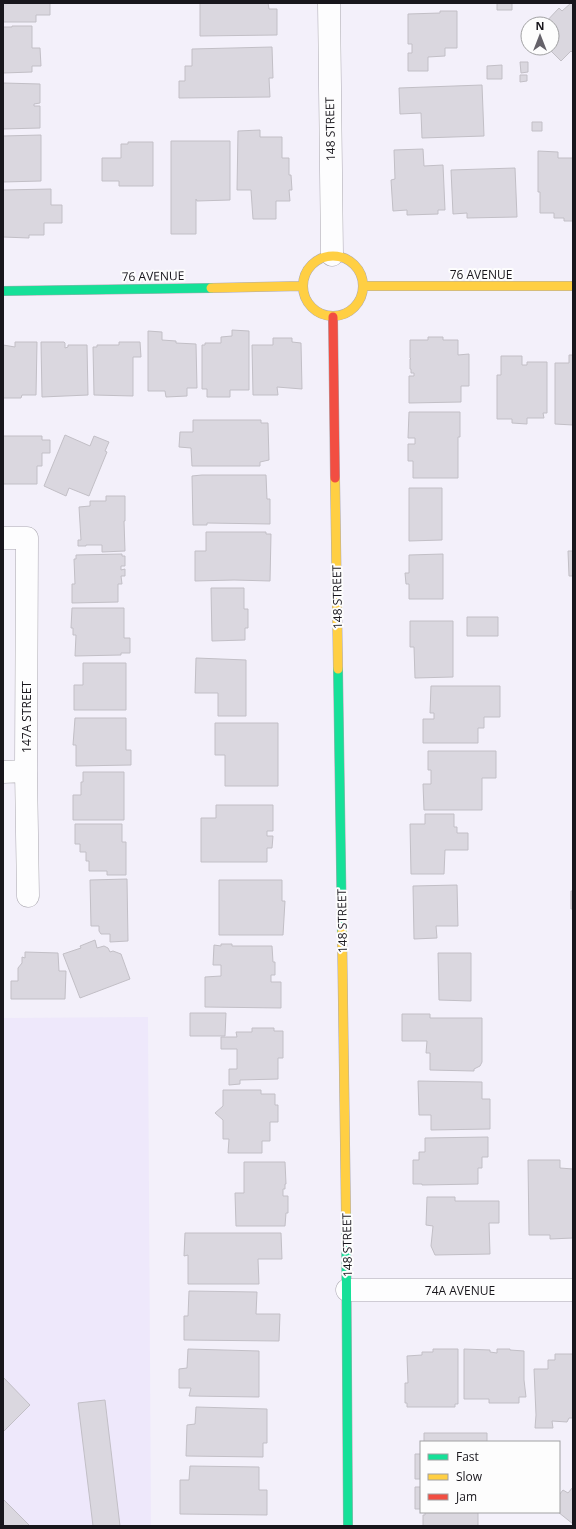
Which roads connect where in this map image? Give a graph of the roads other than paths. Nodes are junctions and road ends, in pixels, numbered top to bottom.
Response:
1 (329, 3) edge
2 (332, 255) junction
3 (303, 286) junction
4 (364, 286) junction
5 (573, 286) edge
6 (3, 291) edge
7 (333, 317) junction
8 (3, 538) edge
9 (26, 771) junction
10 (3, 772) edge
11 (28, 896) dead end
12 (347, 1290) junction
13 (573, 1290) edge
14 (348, 1526) edge

1 - 2 street, 148 STREET
2 - 3 street
2 - 4 street
3 - 6 street, 76 AVENUE
3 - 7 street
4 - 5 street, 76 AVENUE
4 - 7 street
7 - 12 street, 148 STREET
8 - 9 street, 147A STREET
9 - 10 street
9 - 11 street, 147A STREET
12 - 13 street, 74A AVENUE
12 - 14 street, 148 STREET

